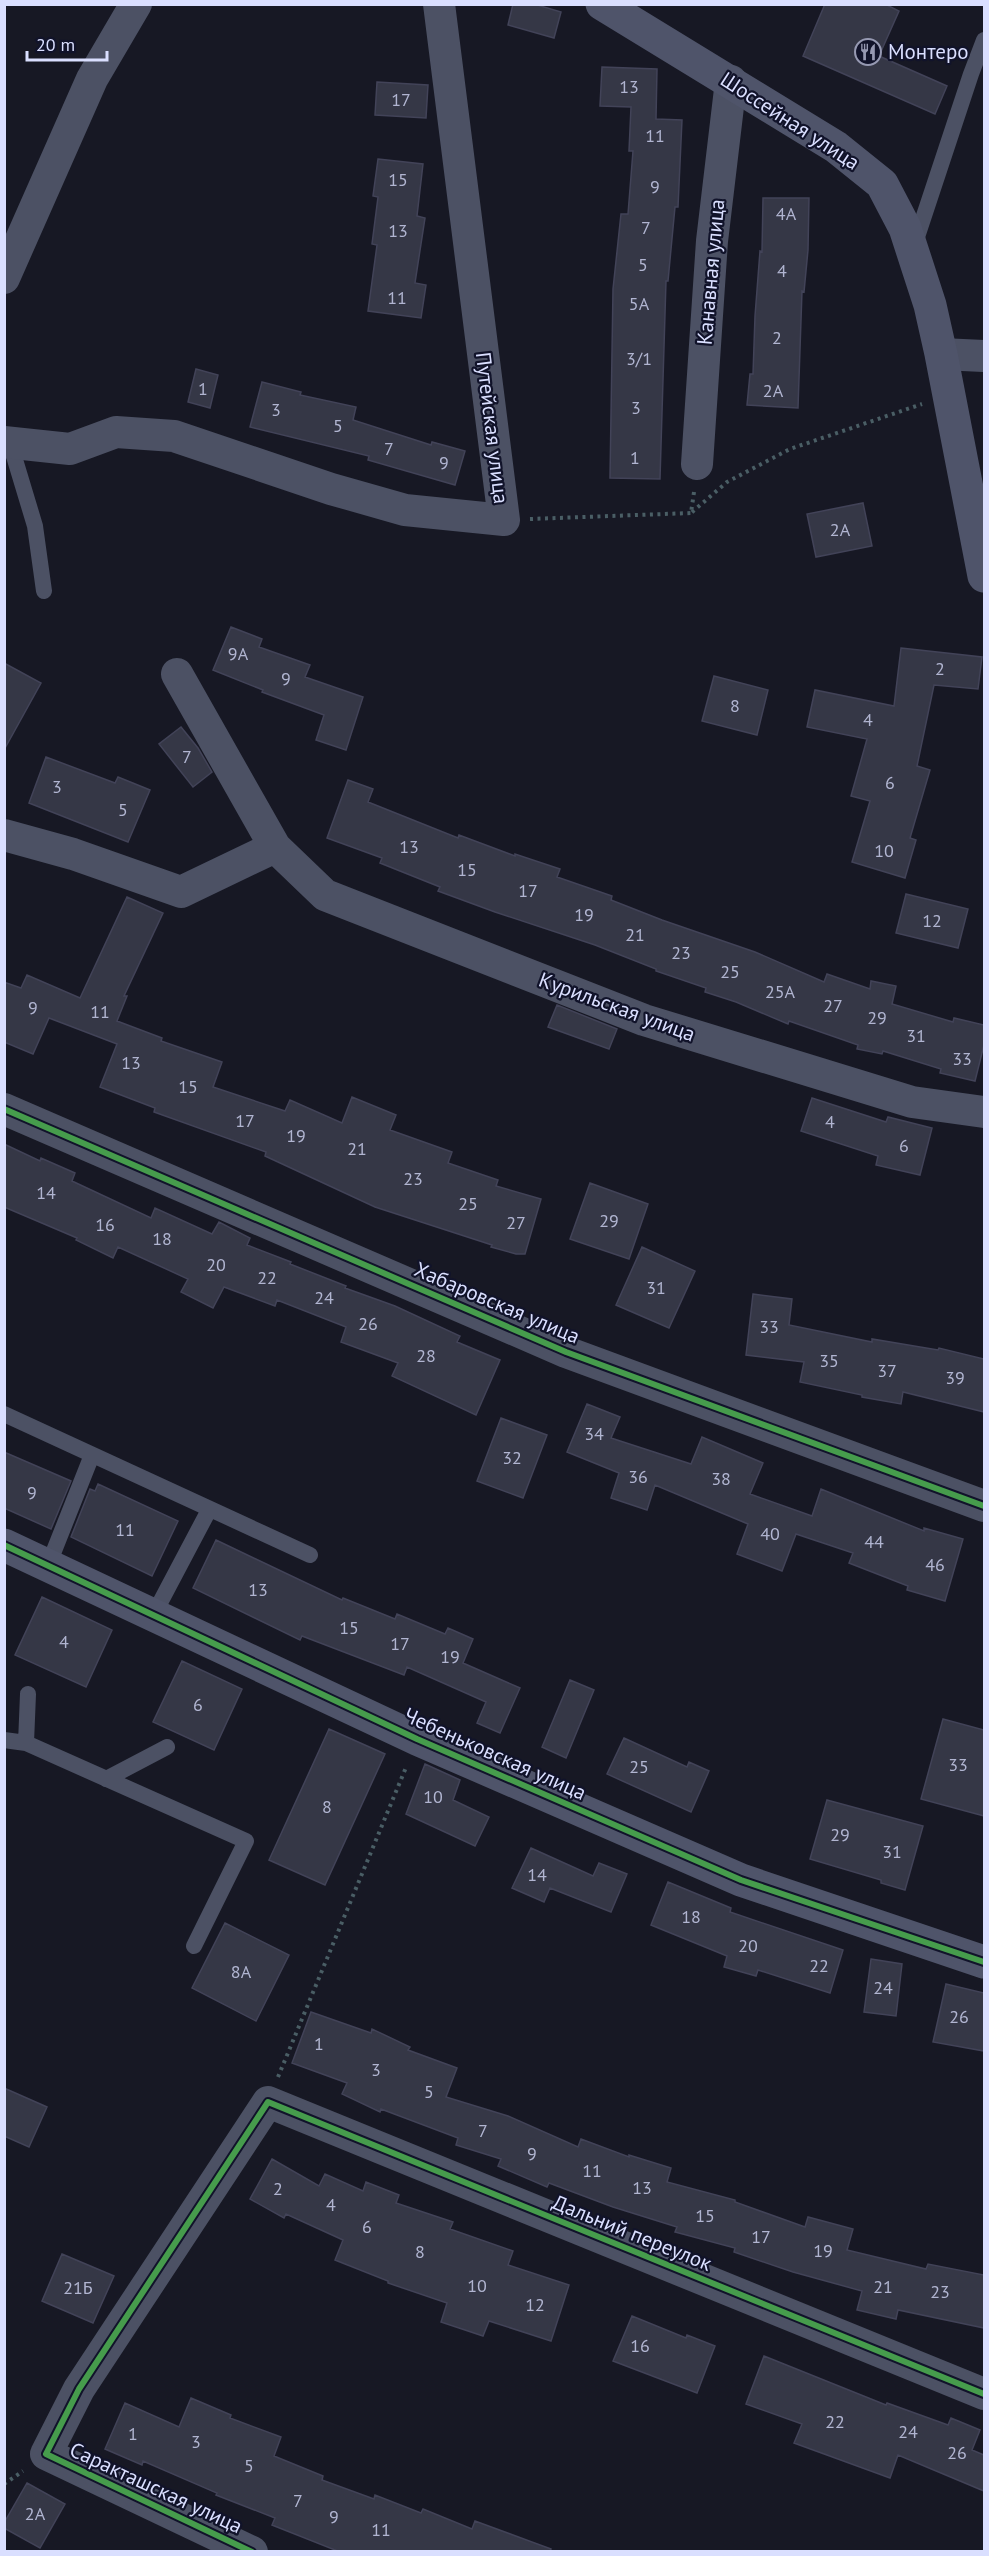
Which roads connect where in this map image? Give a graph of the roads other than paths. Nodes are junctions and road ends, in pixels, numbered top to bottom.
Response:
1 (136, 4) edge
2 (439, 4) edge
3 (602, 4) edge
4 (984, 40) edge
5 (978, 76) edge
6 (731, 81) junction
7 (913, 249) junction
8 (4, 278) edge
9 (941, 354) junction
10 (984, 356) edge
11 (7, 442) edge
12 (697, 464) road end
13 (984, 576) edge
14 (44, 591) dead end
15 (177, 674) dead end
16 (4, 835) edge
17 (274, 847) junction
18 (4, 1109) edge
19 (984, 1112) edge
20 (4, 1414) edge
21 (92, 1455) junction
22 (984, 1506) edge
23 (209, 1510) junction
24 (4, 1545) edge
25 (310, 1555) dead end
26 (48, 1566) junction
27 (153, 1616) junction
28 (28, 1694) dead end
29 (4, 1740) edge
30 (26, 1743) junction
31 (167, 1747) dead end
32 (106, 1779) junction
33 (194, 1946) dead end
34 (984, 1962) edge
35 (984, 2394) edge
36 (46, 2454) joint
37 (252, 2552) edge

1 - 8 street
2 - 11 street, Путейская улица
3 - 6 street, Шоссейная улица
4 - 5 lane
5 - 7 lane
6 - 7 street, Шоссейная улица
6 - 12 street, Канавная улица
7 - 9 street, Шоссейная улица
9 - 10 street
9 - 13 street, Шоссейная улица
11 - 14 lane
15 - 17 street, Курильская улица
16 - 17 street
17 - 19 street, Курильская улица
18 - 22 street, Хабаровская улица
20 - 21 lane
21 - 23 lane
21 - 26 lane
23 - 25 lane
23 - 27 lane
24 - 26 street, Чебеньковская улица
26 - 27 street, Чебеньковская улица
27 - 34 street, Чебеньковская улица
28 - 30 lane
29 - 30 lane
30 - 32 lane
31 - 32 lane
32 - 33 lane
35 - 36 street, Дальний переулок
36 - 37 street, Саракташская улица

